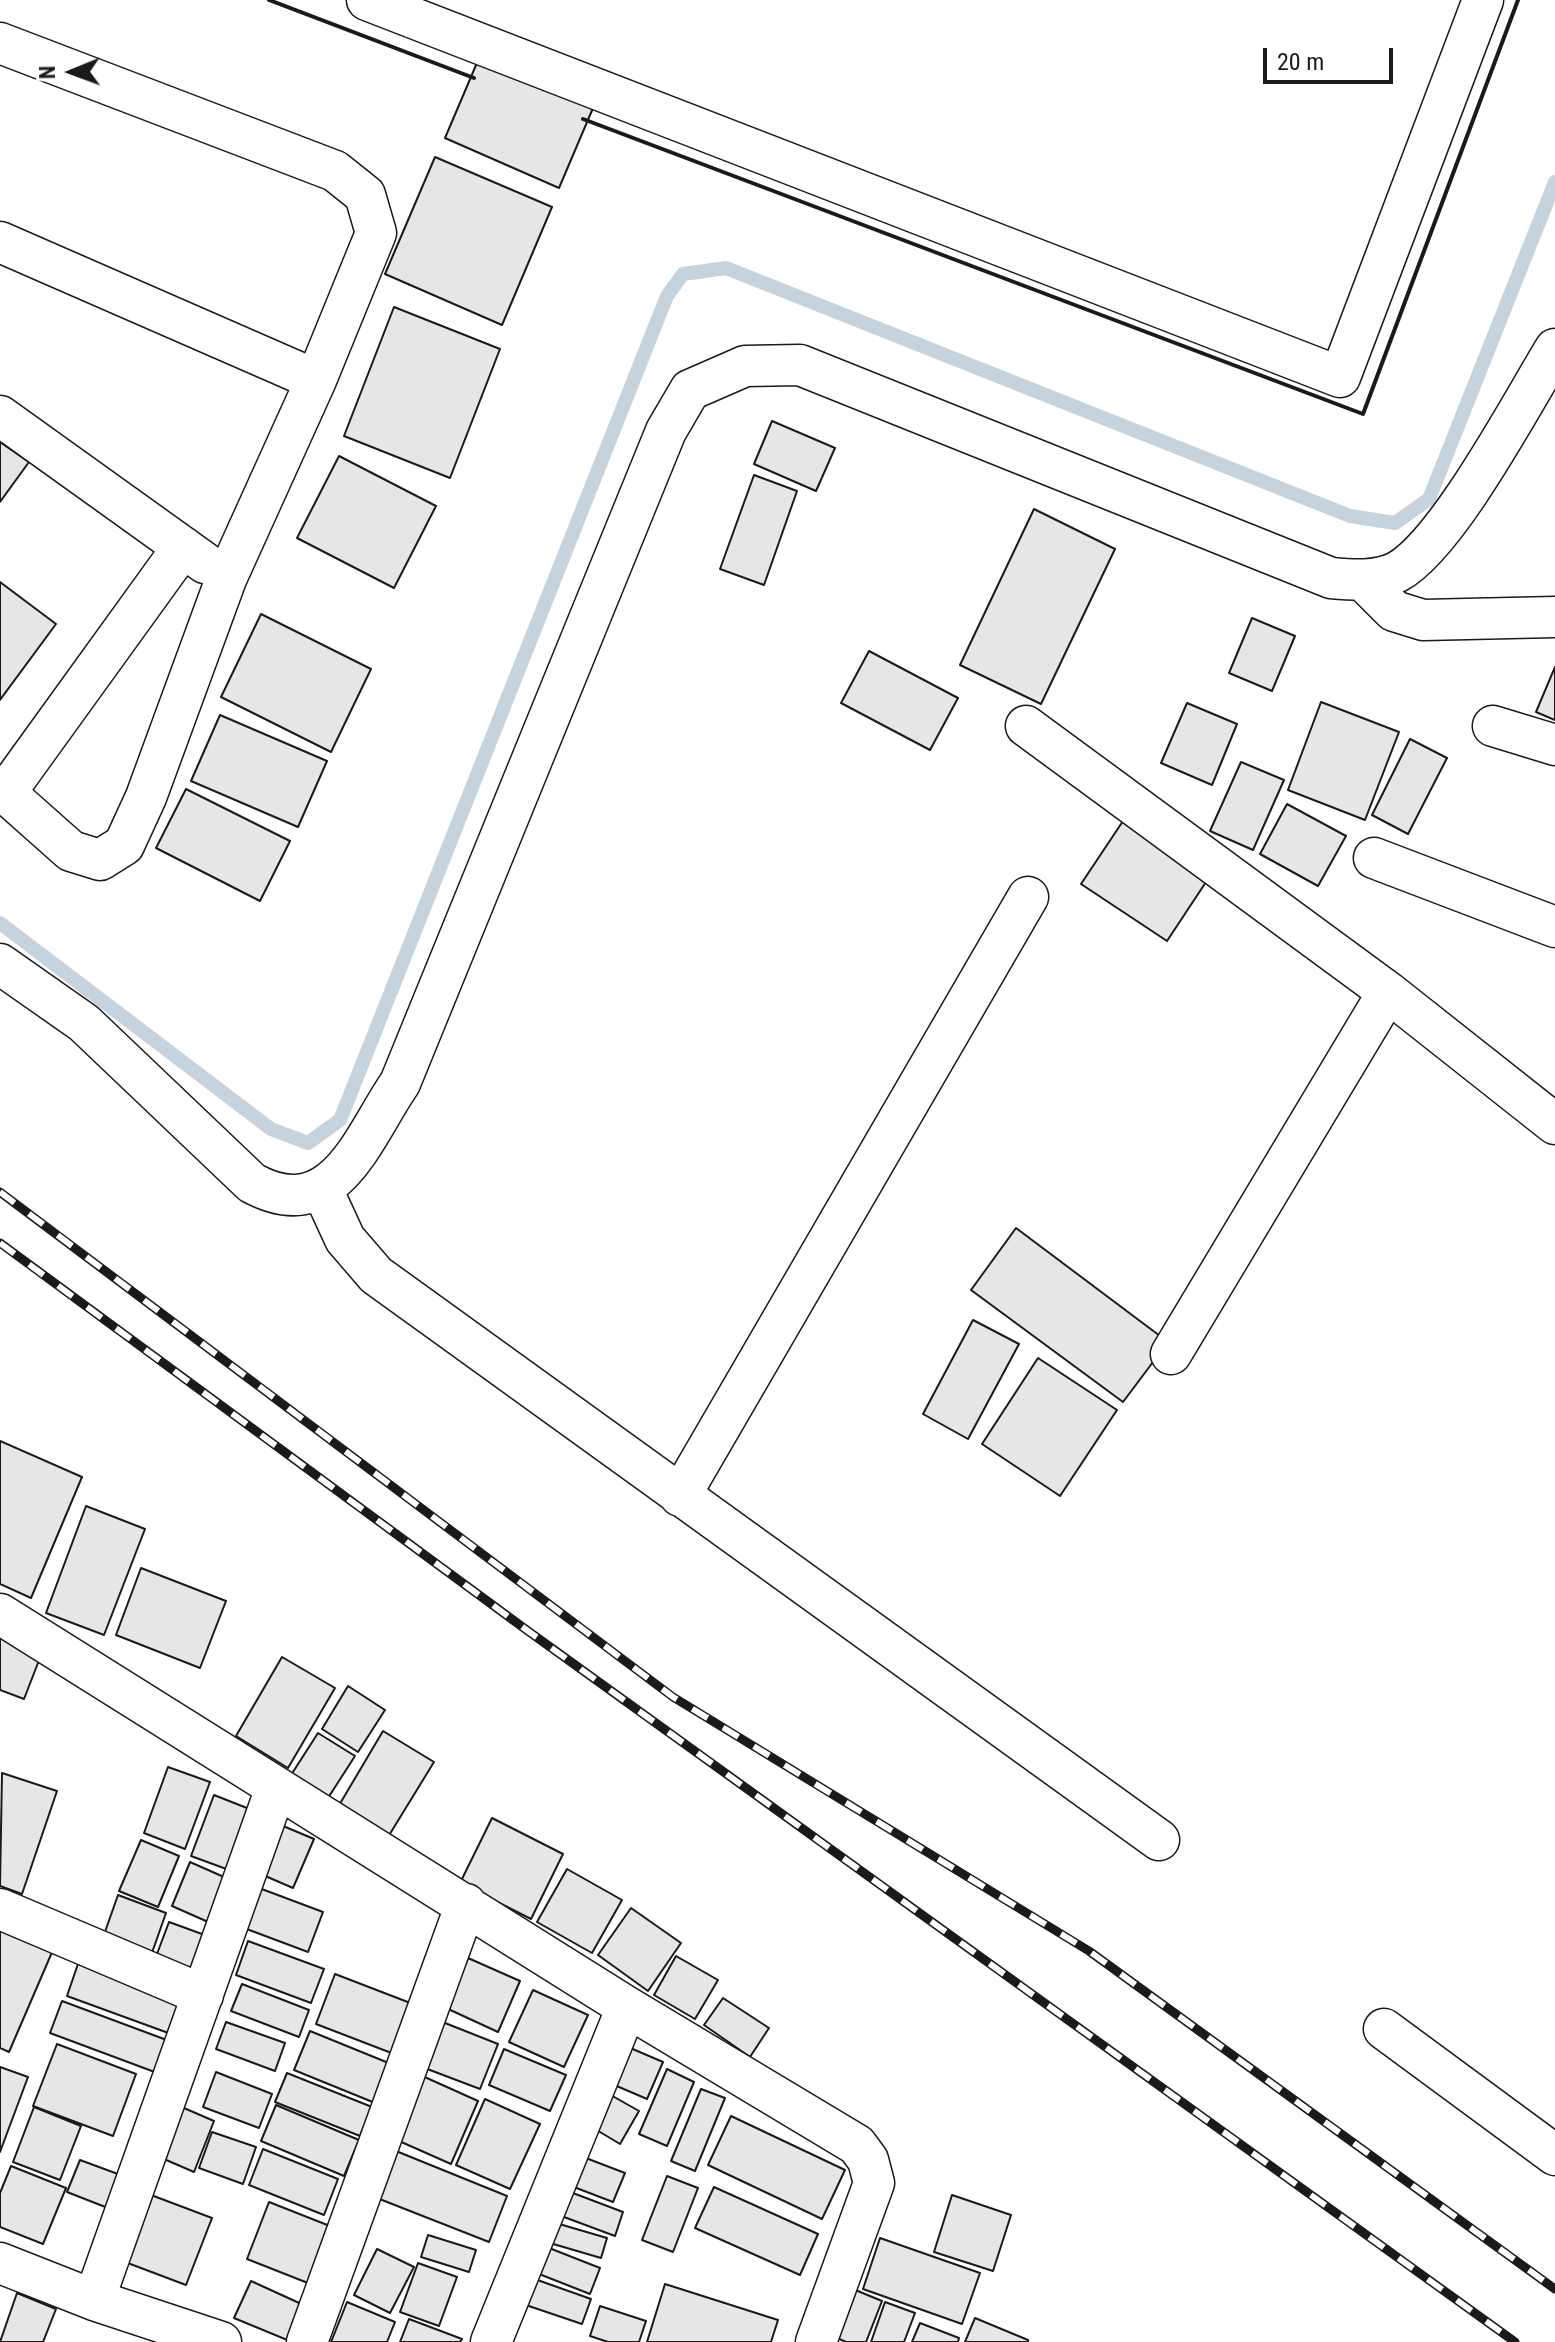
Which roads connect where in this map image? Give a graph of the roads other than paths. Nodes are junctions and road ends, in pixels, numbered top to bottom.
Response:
1 (367, 0) edge
2 (1483, 0) edge
3 (0, 43) edge
4 (0, 242) edge
5 (1555, 349) edge
6 (316, 380) junction
7 (0, 416) edge
8 (183, 547) junction
9 (226, 579) junction
10 (1364, 581) junction
11 (1555, 617) edge
12 (1026, 726) dead end
13 (1493, 726) dead end
14 (1555, 745) edge
15 (3, 790) edge
16 (1374, 858) dead end
17 (1028, 897) dead end
18 (1555, 927) edge
19 (0, 964) edge
20 (1388, 992) junction
21 (1555, 1124) edge
22 (322, 1189) junction
23 (1171, 1354) dead end
24 (680, 1496) junction
25 (0, 1614) edge
26 (276, 1788) junction
27 (1159, 1840) dead end
28 (466, 1904) junction
29 (0, 1909) edge
30 (203, 1995) junction
31 (627, 2007) junction
32 (1384, 2029) dead end
33 (1555, 2155) edge
34 (0, 2263) edge
35 (94, 2300) junction
36 (220, 2342) edge
37 (307, 2342) edge
38 (491, 2342) edge
39 (816, 2342) edge

1 - 2 street
3 - 6 street
4 - 6 street
5 - 10 street
6 - 9 street
7 - 8 street
8 - 9 street
8 - 15 street
9 - 15 street
10 - 11 street
10 - 22 street
12 - 20 street
13 - 14 street
16 - 18 street
17 - 24 street
19 - 22 street
20 - 21 street
20 - 23 street
22 - 24 street
24 - 27 street
25 - 26 street
26 - 28 street
26 - 30 street
28 - 31 street
28 - 37 street
29 - 30 street
30 - 35 street
31 - 38 street
31 - 39 street
32 - 33 street
34 - 35 street
35 - 36 street

